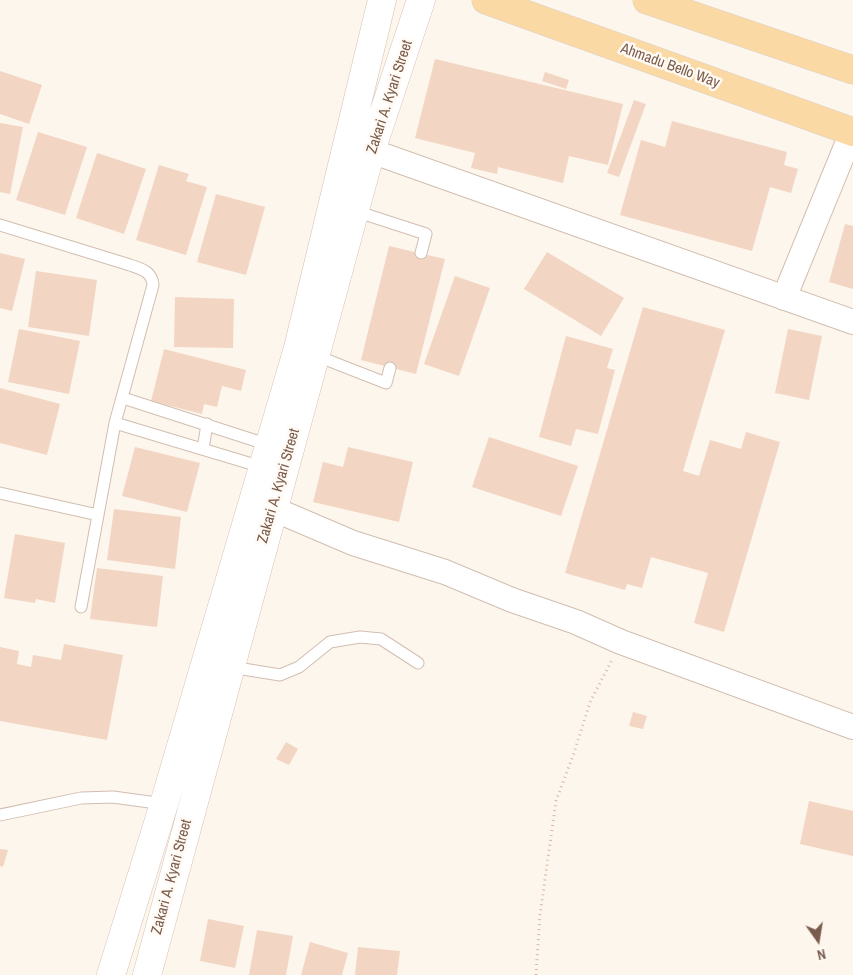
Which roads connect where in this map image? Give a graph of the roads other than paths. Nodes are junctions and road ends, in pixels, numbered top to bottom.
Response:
1 (382, 0) edge
2 (421, 0) edge
3 (486, 0) edge
4 (647, 0) edge
5 (853, 70) edge
6 (852, 132) edge
7 (371, 151) junction
8 (355, 212) junction
9 (0, 225) edge
10 (421, 253) dead end
11 (784, 298) junction
12 (853, 322) edge
13 (317, 356) junction
14 (390, 368) dead end
15 (123, 398) junction
16 (115, 423) junction
17 (207, 424) junction
18 (203, 449) junction
19 (265, 456) junction
20 (0, 493) edge
21 (262, 504) junction
22 (98, 515) junction
23 (81, 607) dead end
24 (418, 663) dead end
25 (217, 665) junction
26 (853, 727) edge
27 (164, 804) junction
28 (0, 815) edge
29 (111, 975) edge
30 (146, 975) edge

1 - 19 street, Zakari A. Kyari Street
2 - 7 street, Zakari A. Kyari Street
3 - 6 main road, Ahmadu Bello Way
4 - 5 main road
6 - 11 street
7 - 8 street, Zakari A. Kyari Street
7 - 11 street
8 - 10 lane
8 - 13 street, Zakari A. Kyari Street
9 - 15 lane
11 - 12 street
13 - 14 lane
13 - 21 street, Zakari A. Kyari Street
15 - 16 lane
15 - 17 lane
16 - 18 lane
16 - 22 lane
17 - 18 lane
17 - 19 lane
18 - 19 lane
19 - 21 street, Zakari A. Kyari Street
20 - 22 lane
21 - 25 street, Zakari A. Kyari Street
21 - 26 street
22 - 23 lane
24 - 25 lane
25 - 27 street, Zakari A. Kyari Street
25 - 30 street, Zakari A. Kyari Street
27 - 28 lane
27 - 29 street, Zakari A. Kyari Street

